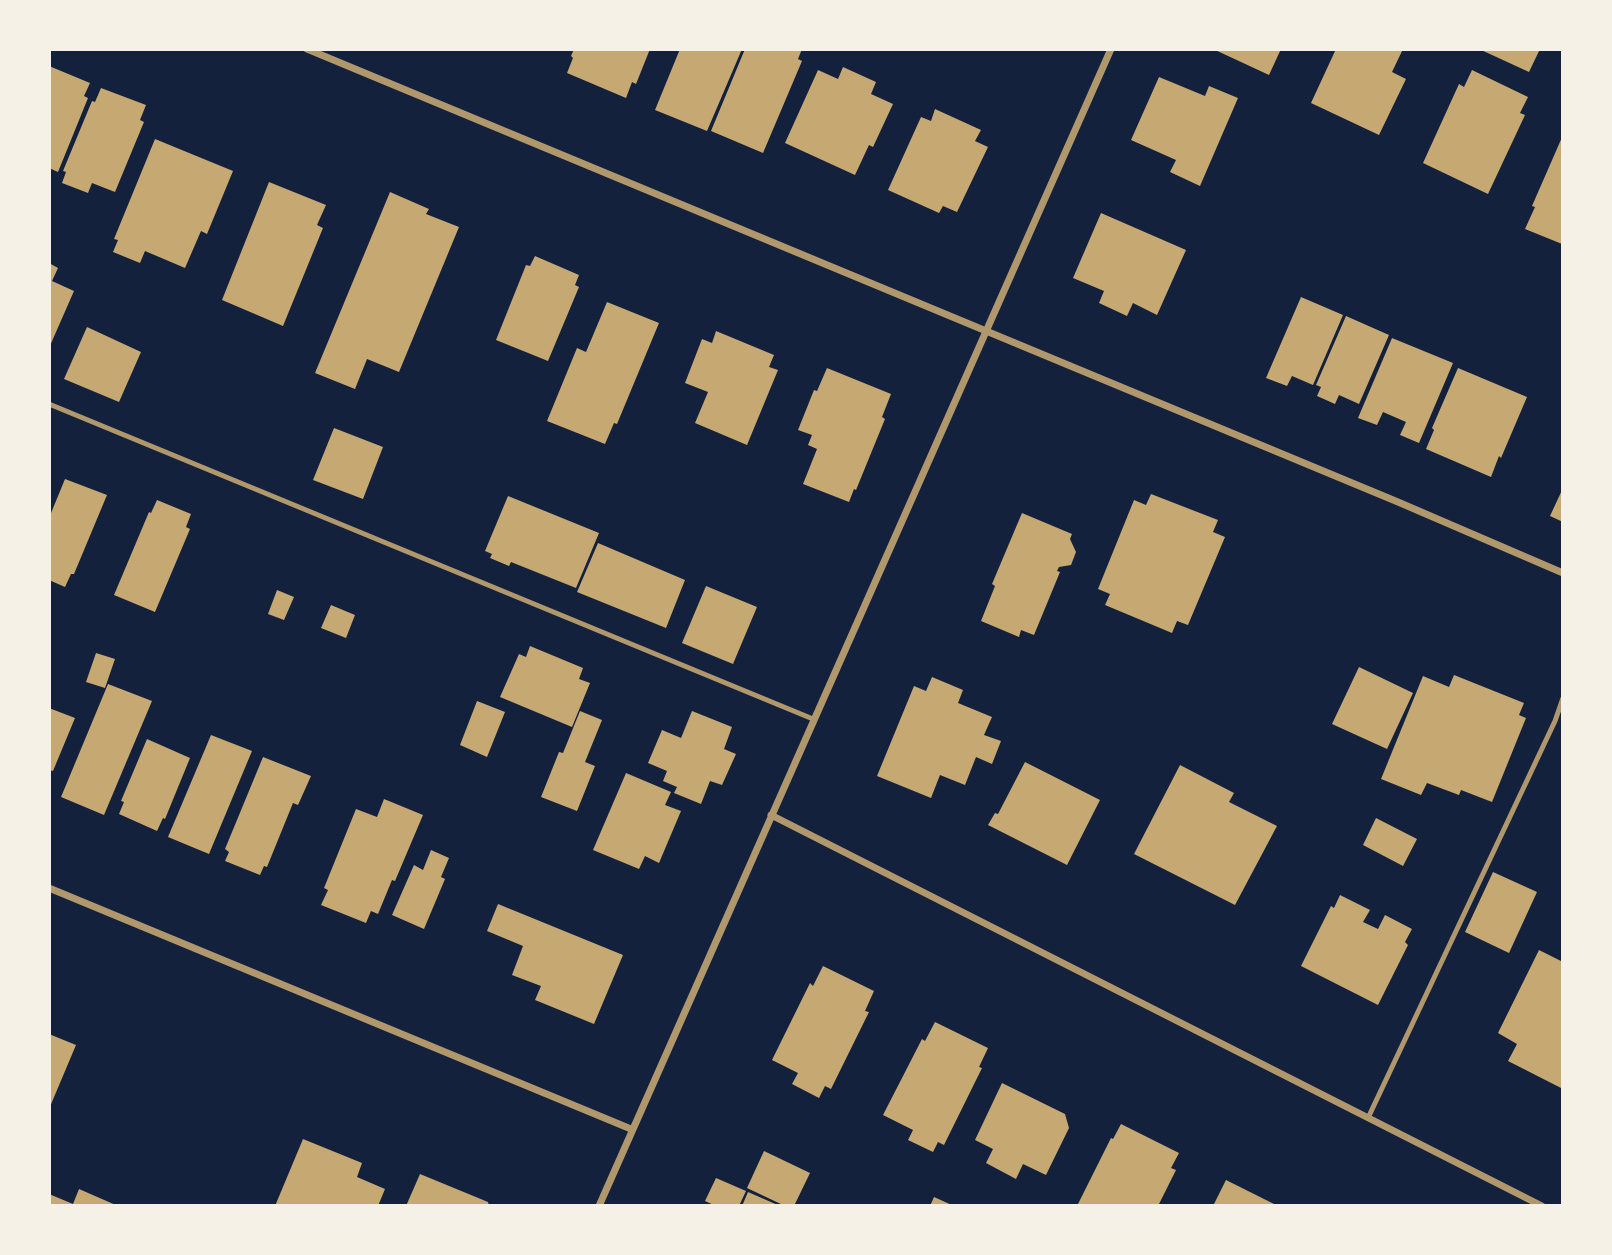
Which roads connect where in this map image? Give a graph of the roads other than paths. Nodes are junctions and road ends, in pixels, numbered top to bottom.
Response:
1 (307, 49) edge
2 (1111, 49) edge
3 (985, 330) junction
4 (49, 404) edge
5 (1563, 573) edge
6 (1563, 698) edge
7 (813, 719) junction
8 (771, 815) junction
9 (49, 888) edge
10 (1368, 1118) junction
11 (631, 1129) junction
12 (598, 1206) edge
13 (1542, 1206) edge

1 - 3 street
2 - 3 street
3 - 5 street
3 - 7 street
4 - 7 lane
6 - 10 lane
7 - 8 street
8 - 10 street
8 - 11 street
9 - 11 street
10 - 13 street
11 - 12 street

